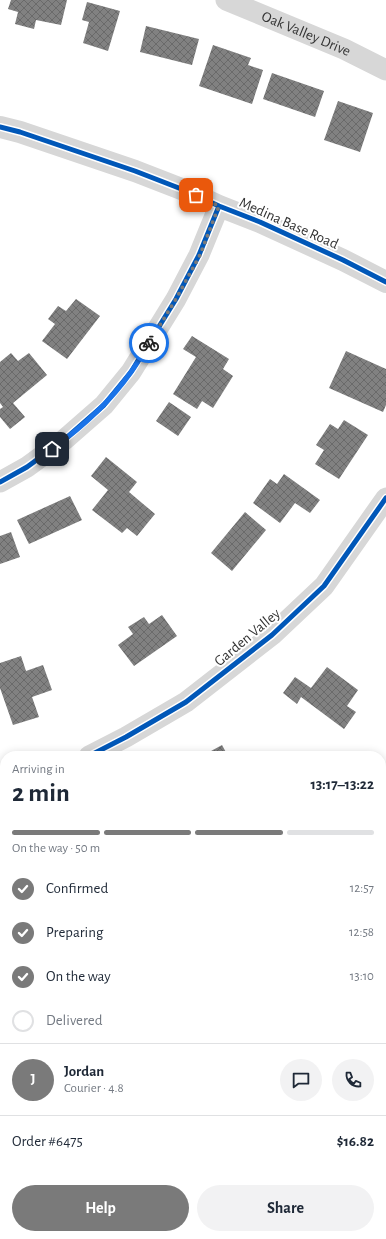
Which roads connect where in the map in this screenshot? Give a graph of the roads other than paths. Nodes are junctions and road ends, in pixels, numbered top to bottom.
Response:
1 (226, 0) edge
2 (386, 70) edge
3 (0, 127) edge
4 (219, 206) junction
5 (386, 282) edge
6 (0, 482) edge
7 (386, 498) edge
8 (99, 751) edge

1 - 2 street, Oak Valley Drive
3 - 4 street, Medina Base Road
4 - 5 street, Medina Base Road
4 - 6 street
7 - 8 street, Garden Valley

